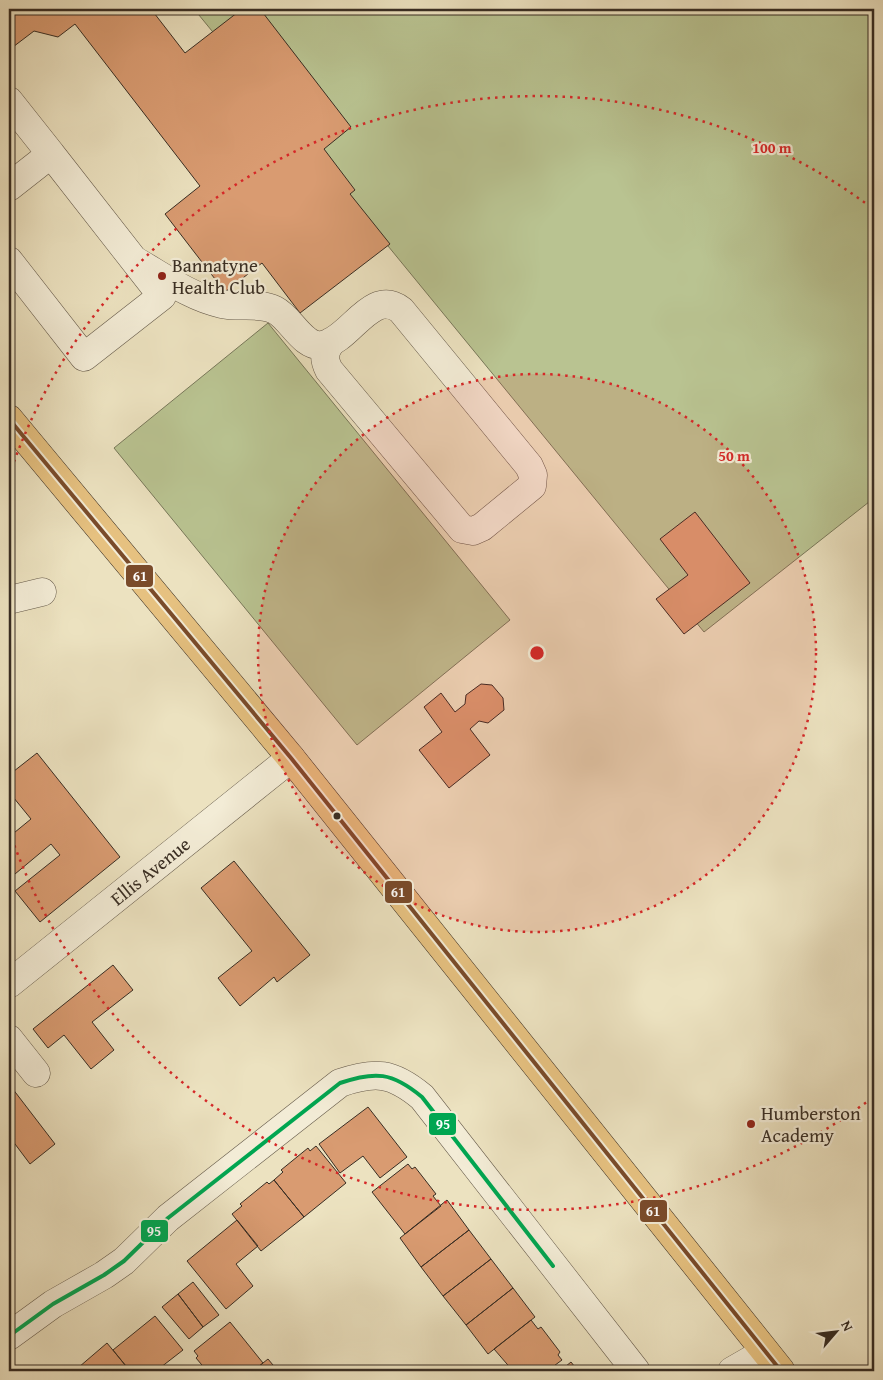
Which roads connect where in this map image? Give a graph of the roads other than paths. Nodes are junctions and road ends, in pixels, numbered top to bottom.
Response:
1 (9, 102) edge
2 (50, 154) junction
3 (9, 187) edge
4 (134, 260) junction
5 (9, 261) edge
6 (332, 341) junction
7 (9, 419) edge
8 (42, 592) dead end
9 (9, 600) edge
10 (291, 758) junction
11 (9, 984) edge
12 (9, 1039) edge
13 (36, 1073) dead end
14 (9, 1336) edge
15 (773, 1361) edge
16 (636, 1371) edge
17 (732, 1371) edge

1 - 2 street
2 - 3 street
2 - 4 street
4 - 5 street
4 - 6 street
6 - 6 street
7 - 10 main road
8 - 9 street
10 - 11 street, Ellis Avenue
10 - 15 main road
12 - 13 street
14 - 16 street
15 - 17 street

